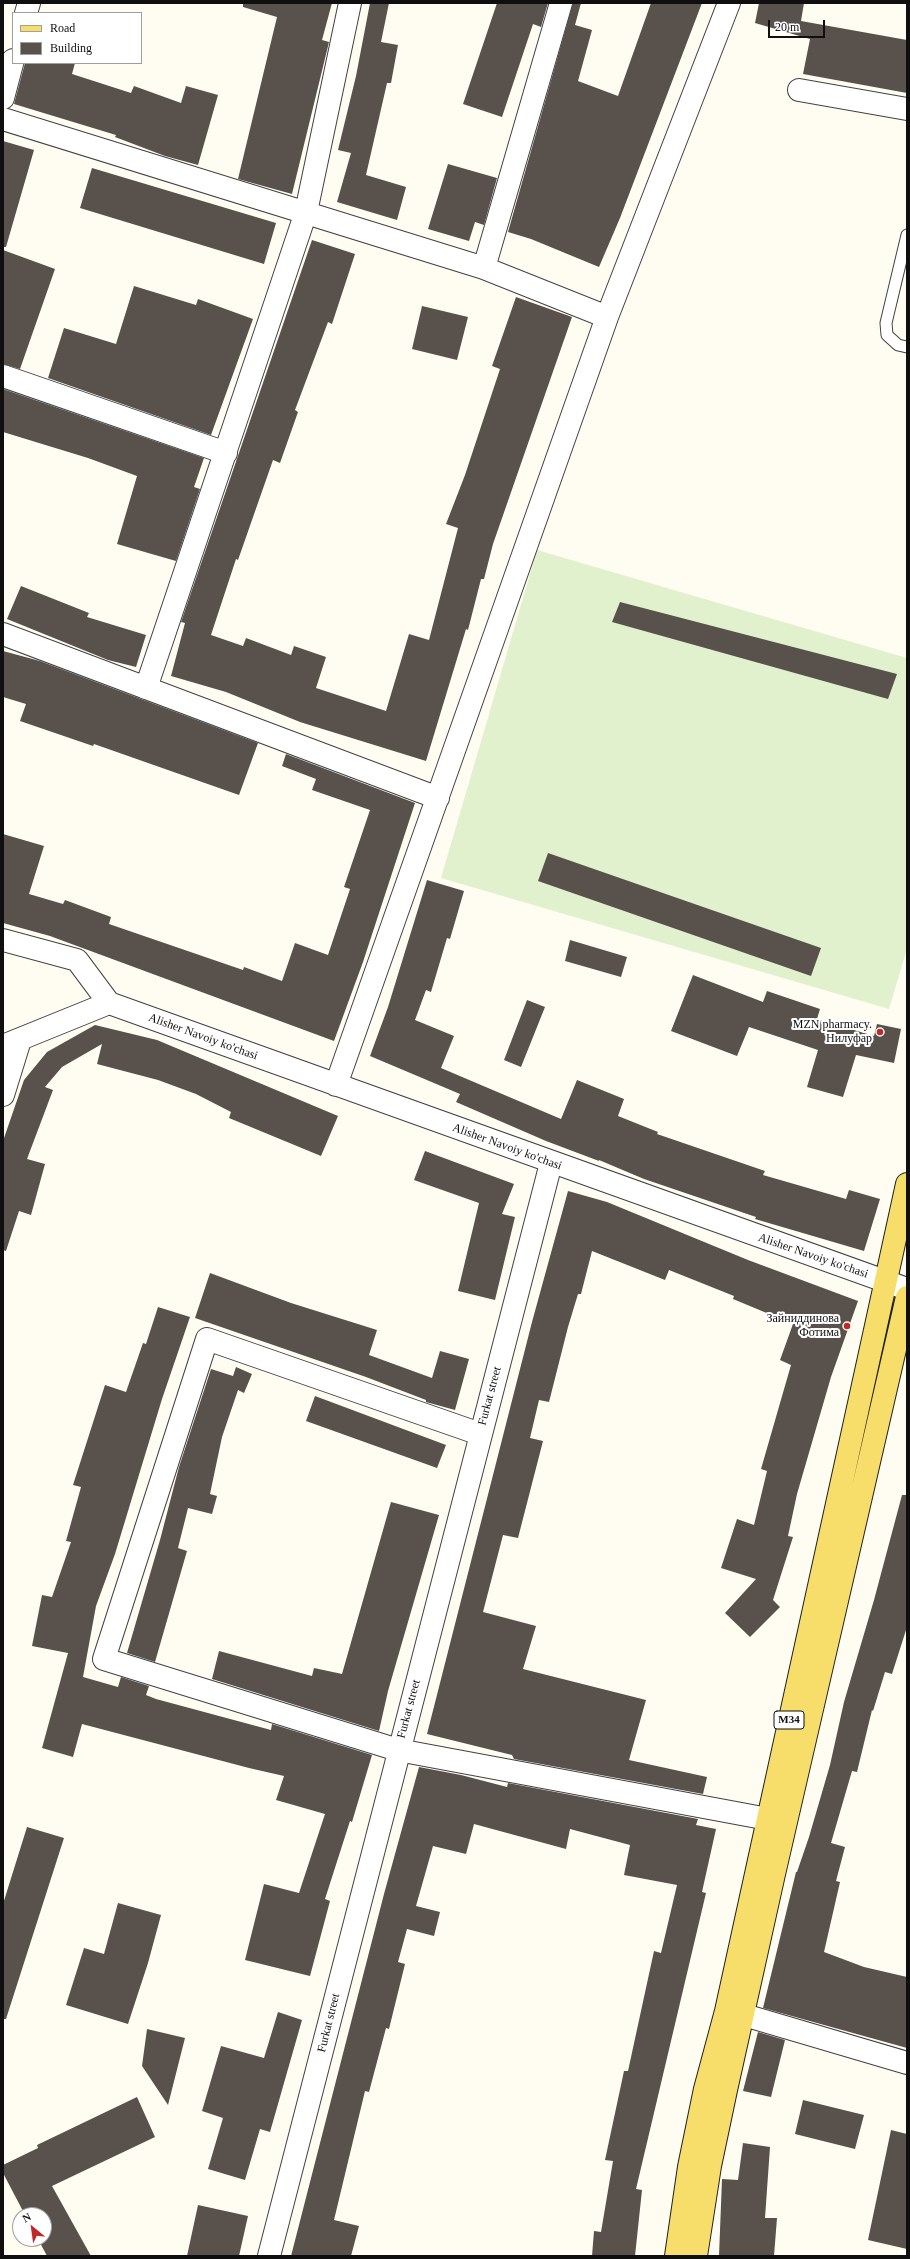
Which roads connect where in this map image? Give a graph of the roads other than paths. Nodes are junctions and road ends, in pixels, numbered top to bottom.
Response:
1 (350, 3) edge
2 (561, 3) edge
3 (729, 3) edge
4 (12, 64) edge
5 (799, 90) dead end
6 (3, 98) edge
7 (907, 110) edge
8 (3, 119) edge
9 (306, 212) junction
10 (907, 235) edge
11 (484, 268) junction
12 (607, 318) junction
13 (907, 347) edge
14 (3, 376) edge
15 (226, 453) junction
16 (3, 634) edge
17 (146, 688) junction
18 (438, 798) junction
19 (3, 940) edge
20 (109, 1003) junction
21 (11, 1043) edge
22 (336, 1085) junction
23 (3, 1095) edge
24 (551, 1163) junction
25 (907, 1184) edge
26 (885, 1281) junction
27 (907, 1289) edge
28 (907, 1297) edge
29 (480, 1434) junction
30 (398, 1750) junction
31 (768, 1819) junction
32 (744, 2015) junction
33 (907, 2063) edge
34 (269, 2256) edge
35 (676, 2256) edge
36 (696, 2256) edge

1 - 9 street
2 - 11 street
3 - 12 street
4 - 6 street
5 - 7 street
8 - 9 street
9 - 11 street
9 - 15 street
10 - 13 lane
11 - 12 street
12 - 18 street
14 - 15 street
15 - 17 street
16 - 17 street
17 - 18 street
18 - 22 street
19 - 20 street
20 - 21 street
20 - 22 street, Alisher Navoiy ko'chasi
21 - 23 street
22 - 24 street, Alisher Navoiy ko'chasi
24 - 26 street, Alisher Navoiy ko'chasi
24 - 29 street, Furkat street
25 - 26 main road, M34
26 - 27 street, Alisher Navoiy ko'chasi
26 - 31 main road, M34
28 - 32 main road, M34
29 - 30 street, Furkat street
29 - 30 street
30 - 31 street
30 - 34 street, Furkat street
31 - 35 main road, M34
32 - 33 street
32 - 36 main road, M34

